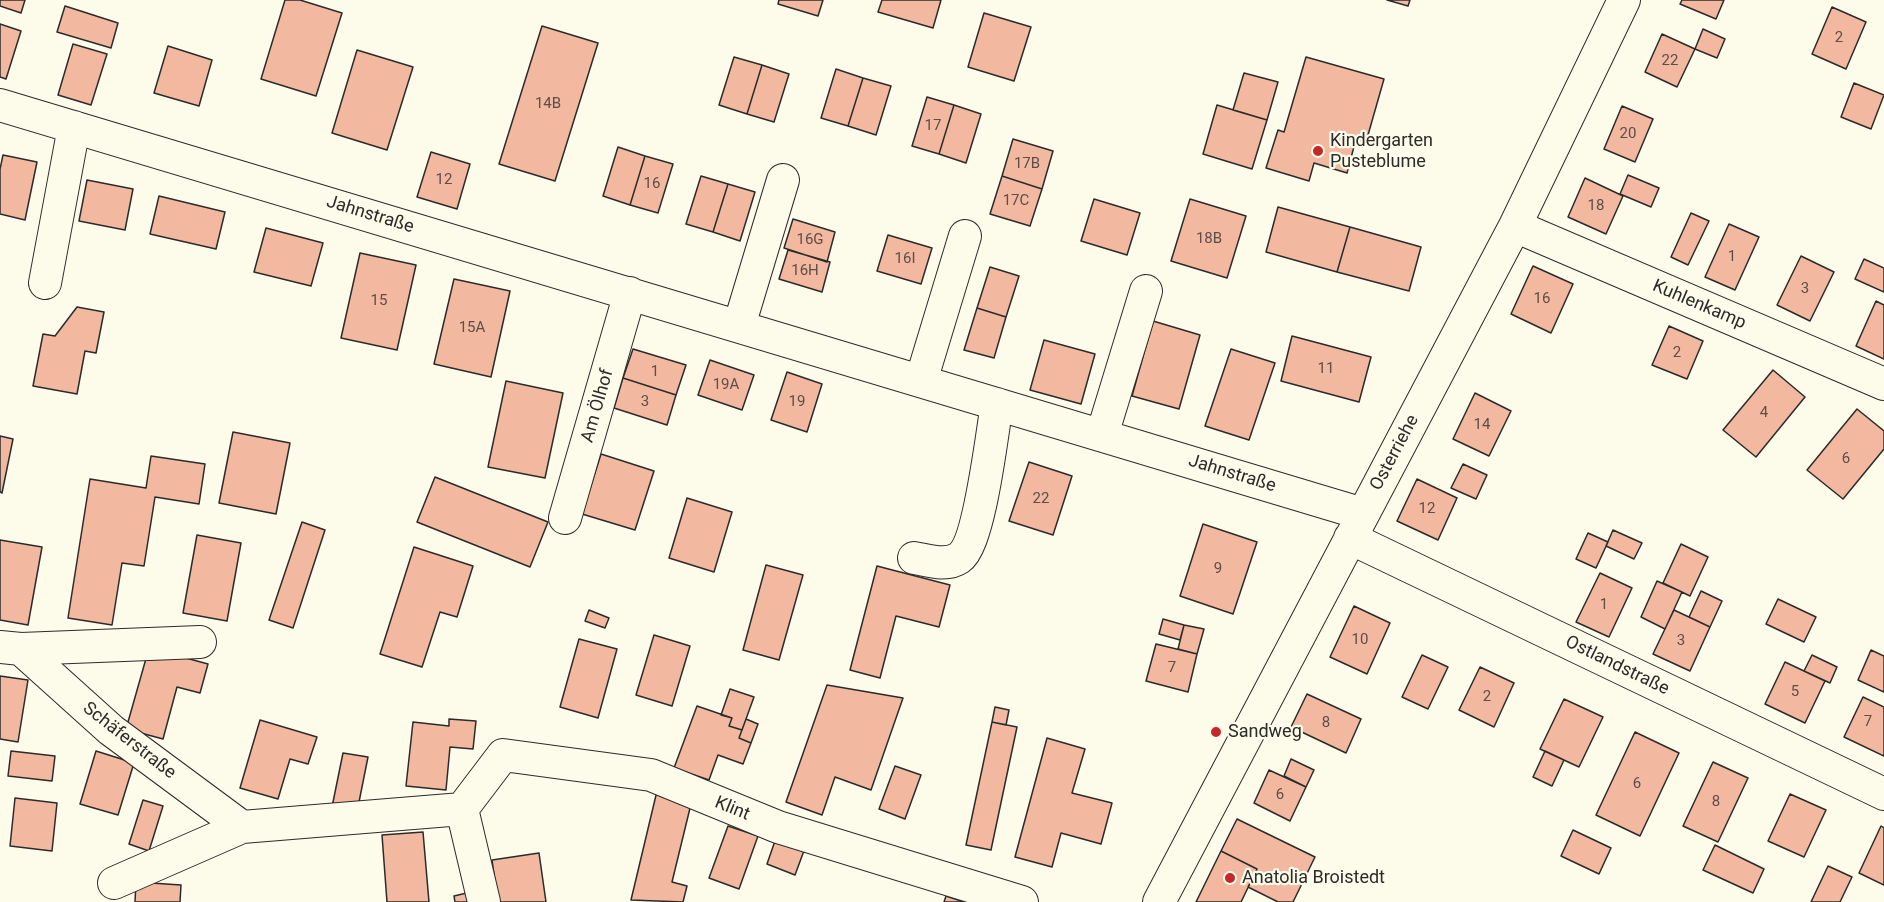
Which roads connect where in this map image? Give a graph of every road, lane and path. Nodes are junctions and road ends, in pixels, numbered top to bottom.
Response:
1 (1624, 0) edge
2 (0, 105) edge
3 (74, 127) junction
4 (783, 180) dead end
5 (1515, 226) junction
6 (964, 236) dead end
7 (45, 283) dead end
8 (1146, 291) dead end
9 (630, 293) junction
10 (739, 326) junction
11 (921, 381) junction
12 (1884, 384) edge
13 (997, 404) junction
14 (1101, 435) junction
15 (565, 518) dead end
16 (1357, 526) junction
17 (914, 558) dead end
18 (200, 642) dead end
19 (10, 648) edge
20 (1884, 794) edge
21 (462, 808) junction
22 (242, 827) junction
23 (114, 883) dead end
24 (484, 902) edge
25 (1022, 902) edge
26 (1159, 902) edge

1 - 5 street, Osterriehe
2 - 3 street, Jahnstraße
3 - 7 street
3 - 9 street, Jahnstraße
4 - 10 street
5 - 12 street, Kuhlenkamp
5 - 16 street, Osterriehe
6 - 11 street
8 - 14 street
9 - 10 street, Jahnstraße
9 - 15 street, Am Ölhof
10 - 11 street, Jahnstraße
11 - 13 street, Jahnstraße
13 - 14 street, Jahnstraße
13 - 17 street
14 - 16 street, Jahnstraße
16 - 20 street, Ostlandstraße
16 - 26 street, Osterriehe
18 - 19 street, Schäferstraße
19 - 22 street, Schäferstraße
21 - 22 street
21 - 24 street
21 - 25 street, Klint
22 - 23 street

